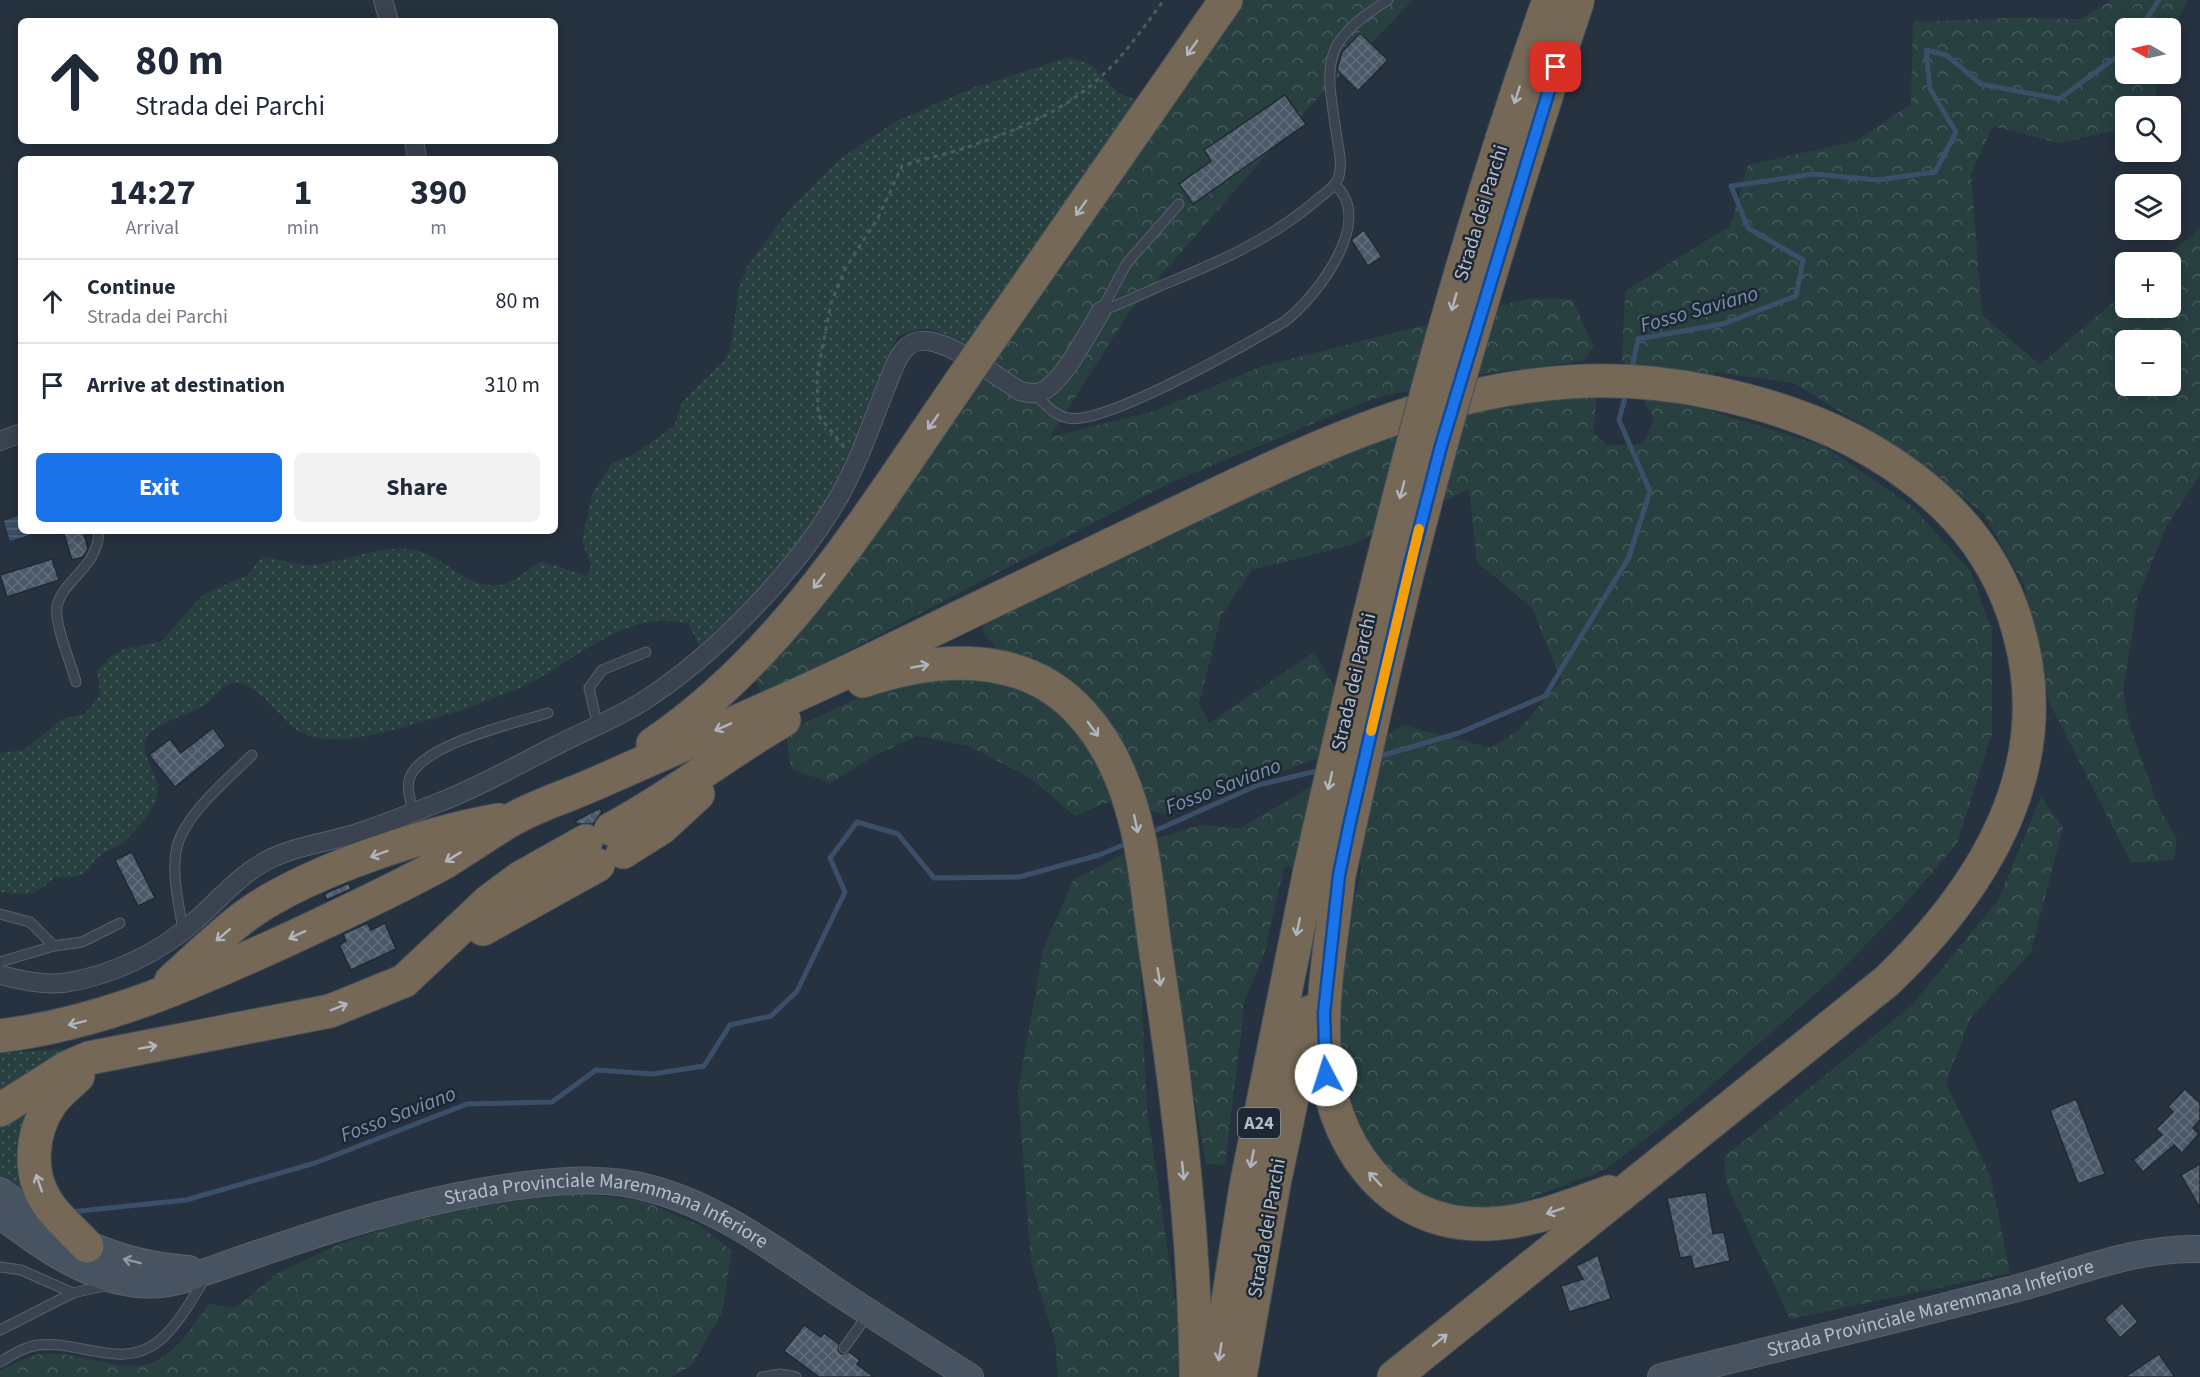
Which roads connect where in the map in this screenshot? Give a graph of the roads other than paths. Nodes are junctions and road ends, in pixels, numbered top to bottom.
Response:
1 (383, 0) edge
2 (1226, 0) edge
3 (1388, 0) edge
4 (1549, 0) edge
5 (1578, 0) edge
6 (388, 18) edge
7 (1335, 185) junction
8 (1179, 204) dead end
9 (1101, 311) junction
10 (1035, 393) junction
11 (18, 434) edge
12 (0, 441) edge
13 (98, 534) edge
14 (646, 652) dead end
15 (834, 678) junction
16 (76, 682) dead end
17 (548, 713) dead end
18 (598, 727) junction
19 (749, 740) junction
20 (252, 755) dead end
21 (578, 792) junction
22 (412, 812) junction
23 (516, 817) junction
24 (602, 841) junction
25 (1324, 872) junction
26 (0, 914) edge
27 (120, 923) dead end
28 (183, 931) junction
29 (54, 946) junction
30 (0, 962) edge
31 (0, 975) edge
32 (150, 1000) junction
33 (1, 1036) edge
34 (100, 1055) junction
35 (0, 1110) edge
36 (1630, 1185) junction
37 (0, 1191) edge
38 (0, 1215) edge
39 (49, 1238) junction
40 (87, 1245) junction
41 (2200, 1249) edge
42 (0, 1267) edge
43 (211, 1270) junction
44 (123, 1281) junction
45 (74, 1293) junction
46 (869, 1313) junction
47 (0, 1330) edge
48 (844, 1348) dead end
49 (0, 1362) edge
50 (762, 1377) edge
51 (796, 1377) edge
52 (970, 1377) edge
53 (1196, 1377) edge
54 (1216, 1377) edge
55 (1240, 1377) edge
56 (1394, 1377) edge
57 (1661, 1377) edge

1 - 6 street
2 -> 21 highway
3 - 7 lane
4 -> 25 highway, Strada dei Parchi / A24, bridge
5 - 25 highway, Strada dei Parchi / A24, bridge
7 - 9 lane
7 - 10 lane
8 - 9 lane
9 - 10 street
10 - 18 street
11 - 12 street
13 - 16 lane
14 - 18 lane
15 - 19 highway
15 -> 21 highway
15 - 36 highway
17 - 22 lane
18 - 22 street
19 - 24 highway
19 - 24 highway
19 -> 53 highway
20 - 28 lane
21 - 23 highway
22 - 28 street
23 -> 32 highway
23 -> 32 highway
34 -> 24 highway
36 -> 25 highway
25 -> 54 highway, Strada dei Parchi / A24
25 - 55 highway, Strada dei Parchi / A24
26 - 29 lane
27 - 29 lane
28 - 31 street
29 - 30 lane
32 -> 33 highway
34 - 35 highway
40 -> 34 highway
56 -> 36 highway
37 - 39 main road, Strada Provinciale Maremmana Inferiore
38 - 39 main road, Strada Provinciale Maremmana Inferiore
39 - 40 main road, Strada Provinciale Maremmana Inferiore
39 - 44 main road, Strada Provinciale Maremmana Inferiore
43 -> 40 main road, Strada Provinciale Maremmana Inferiore
41 - 57 main road, Strada Provinciale Maremmana Inferiore
42 - 45 lane
43 - 44 main road, Strada Provinciale Maremmana Inferiore
43 - 46 main road, Strada Provinciale Maremmana Inferiore
43 - 49 lane
44 - 45 lane
45 - 47 lane
46 - 48 lane
46 - 52 main road, Strada Provinciale Maremmana Inferiore
50 - 51 lane

